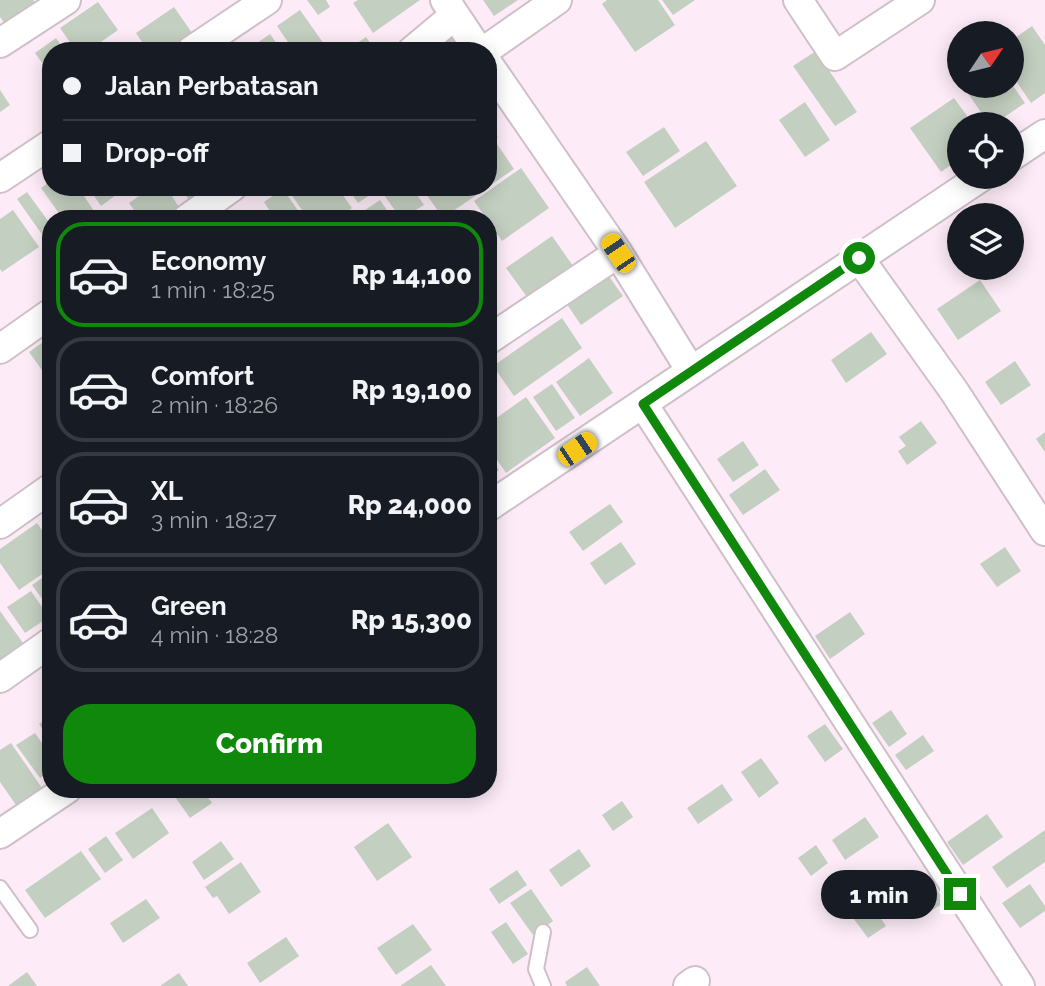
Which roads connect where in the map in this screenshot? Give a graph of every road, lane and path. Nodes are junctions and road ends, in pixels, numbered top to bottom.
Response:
1 (66, 0) edge
2 (267, 0) edge
3 (557, 0) edge
4 (798, 0) edge
5 (920, 0) edge
6 (450, 8) edge
7 (204, 42) edge
8 (420, 42) edge
9 (475, 42) edge
10 (495, 42) edge
11 (0, 43) edge
12 (497, 77) edge
13 (1045, 134) edge
14 (1024, 148) edge
15 (42, 150) edge
16 (0, 178) edge
17 (963, 189) edge
18 (219, 196) edge
19 (200, 210) edge
20 (618, 253) junction
21 (859, 258) junction
22 (42, 319) edge
23 (497, 334) edge
24 (0, 349) edge
25 (691, 371) junction
26 (643, 404) junction
27 (42, 494) edge
28 (497, 502) edge
29 (0, 524) edge
30 (1045, 531) edge
31 (42, 648) edge
32 (0, 678) edge
33 (54, 798) edge
34 (0, 834) edge
35 (0, 888) edge
36 (30, 930) dead end
37 (543, 932) dead end
38 (543, 986) edge
39 (1020, 986) edge

1 - 11 street
2 - 7 street
3 - 10 street
4 - 5 street
6 - 8 street
6 - 9 street
12 - 20 street
13 - 14 street
15 - 16 street
17 - 21 street
18 - 19 street
20 - 23 street
20 - 25 street
21 - 25 street
21 - 30 street
22 - 24 street
25 - 26 street
26 - 28 street
26 - 39 street
27 - 29 street
31 - 32 street
33 - 34 street
35 - 36 lane
37 - 38 lane

